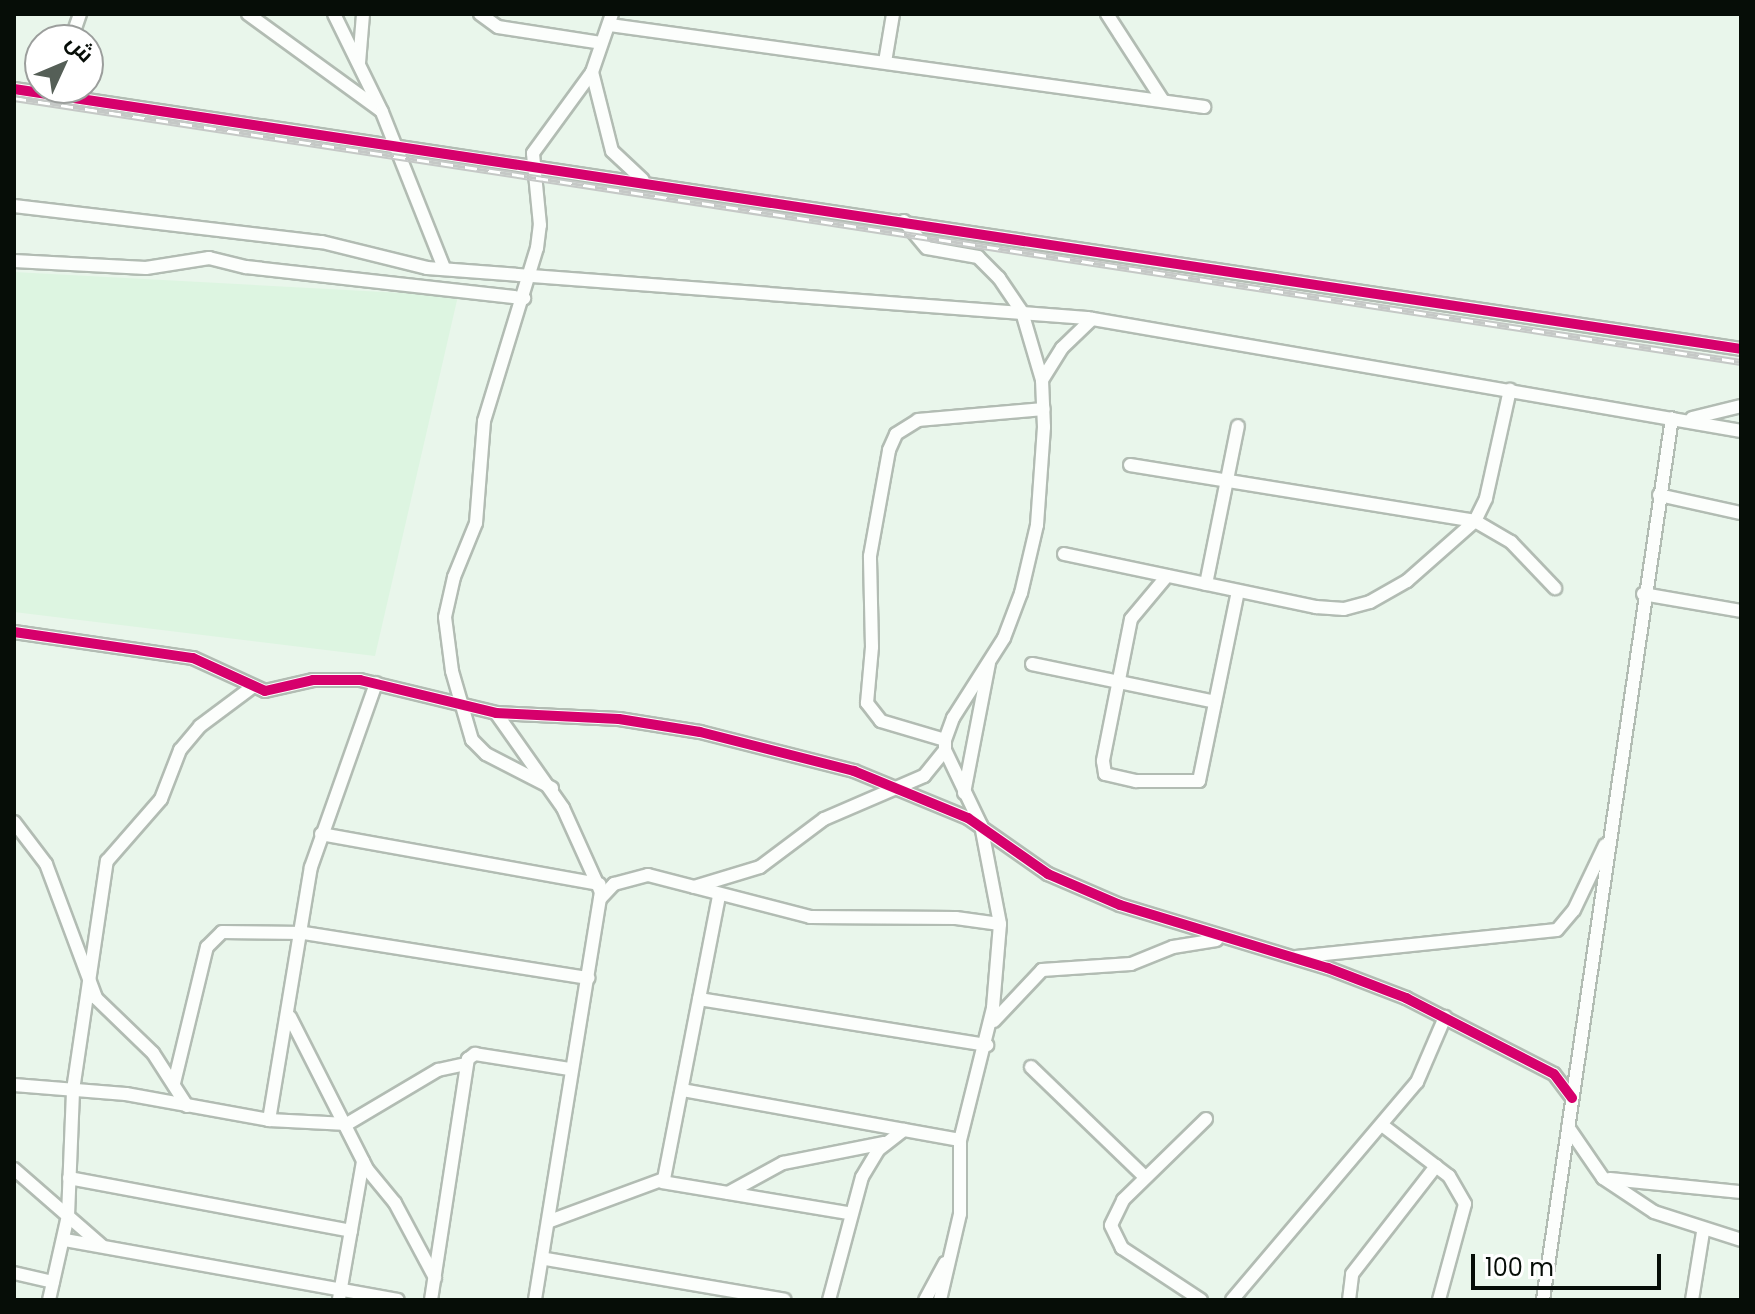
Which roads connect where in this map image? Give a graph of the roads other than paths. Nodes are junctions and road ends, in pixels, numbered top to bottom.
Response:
1 (248, 14) edge
2 (334, 14) edge
3 (363, 14) edge
4 (480, 14) edge
5 (635, 14) edge
6 (893, 14) edge
7 (1107, 14) edge
8 (611, 20) edge
9 (632, 28) junction
10 (601, 43) junction
11 (885, 62) junction
12 (359, 64) junction
13 (592, 72) junction
14 (104, 100) edge
15 (1163, 101) junction
16 (1204, 107) dead end
17 (382, 112) junction
18 (395, 145) junction
19 (533, 166) junction
20 (646, 182) junction
21 (14, 206) edge
22 (904, 221) junction
23 (14, 261) edge
24 (444, 268) junction
25 (530, 276) junction
26 (524, 298) junction
27 (1022, 312) junction
28 (1092, 319) junction
29 (1741, 349) edge
30 (1042, 380) junction
31 (1510, 390) junction
32 (1741, 406) edge
33 (1044, 409) junction
34 (1676, 419) junction
35 (1238, 426) dead end
36 (1741, 431) edge
37 (1130, 465) dead end
38 (1228, 482) junction
39 (1659, 495) junction
40 (1741, 513) edge
41 (1475, 521) junction
42 (1064, 554) dead end
43 (1167, 576) junction
44 (1206, 584) junction
45 (1555, 588) dead end
46 (1238, 591) junction
47 (1643, 594) junction
48 (1741, 611) edge
49 (14, 632) edge
50 (989, 663) junction
51 (1032, 664) dead end
52 (1115, 682) junction
53 (376, 683) junction
54 (251, 688) junction
55 (1215, 702) junction
56 (461, 705) junction
57 (496, 713) junction
58 (945, 745) junction
59 (552, 788) junction
60 (903, 788) junction
61 (964, 794) junction
62 (14, 822) edge
63 (981, 825) junction
64 (321, 834) junction
65 (1610, 835) junction
66 (600, 884) junction
67 (694, 887) junction
68 (719, 896) junction
69 (600, 899) junction
70 (1000, 924) junction
71 (304, 933) junction
72 (1224, 939) junction
73 (1290, 957) junction
74 (588, 978) junction
75 (89, 985) junction
76 (699, 999) junction
77 (290, 1017) junction
78 (1445, 1017) junction
79 (989, 1030) junction
80 (987, 1045) junction
81 (466, 1064) junction
82 (1031, 1067) dead end
83 (570, 1069) junction
84 (174, 1083) junction
85 (14, 1085) edge
86 (73, 1090) junction
87 (682, 1090) junction
88 (1572, 1098) junction
89 (187, 1106) junction
90 (1206, 1119) dead end
91 (269, 1120) junction
92 (347, 1124) junction
93 (1382, 1125) junction
94 (1568, 1127) junction
95 (904, 1130) junction
96 (960, 1140) junction
97 (887, 1142) junction
98 (363, 1161) junction
99 (1436, 1166) junction
100 (14, 1169) edge
101 (1145, 1177) junction
102 (69, 1178) junction
103 (1603, 1178) junction
104 (662, 1182) junction
105 (1741, 1192) edge
106 (728, 1193) junction
107 (848, 1213) junction
108 (68, 1216) junction
109 (550, 1221) junction
110 (351, 1231) junction
111 (1703, 1232) junction
112 (65, 1240) junction
113 (1741, 1240) edge
114 (101, 1245) junction
115 (949, 1258) junction
116 (546, 1259) junction
117 (14, 1273) edge
118 (435, 1278) junction
119 (53, 1282) junction
120 (725, 1295) edge
121 (340, 1296) edge
122 (49, 1300) edge
123 (398, 1300) edge
124 (431, 1300) edge
125 (535, 1300) edge
126 (785, 1300) edge
127 (829, 1300) edge
128 (925, 1300) edge
129 (940, 1300) edge
130 (1201, 1300) edge
131 (1232, 1300) edge
132 (1349, 1300) edge
133 (1439, 1300) edge
134 (1543, 1300) edge
135 (1692, 1300) edge

1 - 17 street
2 - 12 street
3 - 12 street
4 - 10 street
5 - 9 street
6 - 11 street
7 - 15 street
8 - 9 street
8 - 10 street
9 - 11 street
10 - 13 street
11 - 15 street
12 - 17 street
13 - 19 street
13 - 20 street
14 - 18 street
15 - 16 street
17 - 18 street
18 - 19 street
18 - 24 street
19 - 20 street
19 - 25 street
20 - 22 street
21 - 24 street
22 - 27 street
22 - 29 street
23 - 26 street
24 - 25 street
25 - 26 street
25 - 27 street
26 - 56 street
27 - 28 street
27 - 30 street
28 - 30 street
28 - 31 street
30 - 33 street
31 - 34 street
31 - 41 street
32 - 34 street
33 - 50 street
33 - 58 street
34 - 36 street
34 - 39 street
35 - 38 street
37 - 38 street
38 - 41 street
38 - 44 street
39 - 40 street
39 - 47 street
41 - 45 street
41 - 46 street
42 - 43 street
43 - 44 street
43 - 52 street
44 - 46 street
46 - 55 street
47 - 48 street
47 - 65 street
49 - 54 street
50 - 58 street
50 - 61 street
51 - 52 street
52 - 55 street
52 - 55 street
53 - 54 street
53 - 56 street
53 - 64 street
54 - 75 street
56 - 57 street
56 - 59 street
57 - 59 street
57 - 60 street
58 - 60 street
58 - 61 street
59 - 66 street
60 - 63 street
60 - 67 street
61 - 63 street
62 - 75 street
63 - 70 street
63 - 72 street
64 - 66 street
64 - 71 street
65 - 73 street
65 - 88 street
66 - 69 street
67 - 68 street
67 - 69 street
68 - 70 street
68 - 76 street
69 - 74 street
70 - 79 street
71 - 74 street
71 - 77 street
71 - 84 street
72 - 73 street
72 - 79 street
73 - 78 street
74 - 83 street
75 - 84 street
75 - 86 street
76 - 80 street
76 - 87 street
77 - 91 street
77 - 92 street
78 - 88 street
78 - 93 street
79 - 80 street
80 - 96 street
81 - 83 street
81 - 92 street
81 - 118 street
82 - 101 street
83 - 109 street
84 - 89 street
85 - 86 street
86 - 89 street
86 - 102 street
87 - 95 street
87 - 104 street
88 - 94 street
89 - 91 street
90 - 101 street
91 - 92 street
92 - 98 street
93 - 99 street
93 - 131 street
94 - 103 street
94 - 134 street
95 - 96 street
95 - 97 street
96 - 115 street
97 - 106 street
97 - 107 street
98 - 110 street
98 - 118 street
99 - 132 street
99 - 133 street
100 - 108 street
101 - 130 street
102 - 108 street
102 - 110 street
103 - 105 street
103 - 111 street
104 - 106 street
104 - 109 street
106 - 107 street
107 - 127 street
108 - 112 street
108 - 114 street
109 - 116 street
110 - 121 street
111 - 113 street
111 - 135 street
112 - 114 street
112 - 119 street
114 - 121 street
115 - 128 street
115 - 129 street
116 - 120 street
116 - 125 street
117 - 119 street
118 - 124 street
119 - 122 street
120 - 126 street
121 - 123 street

